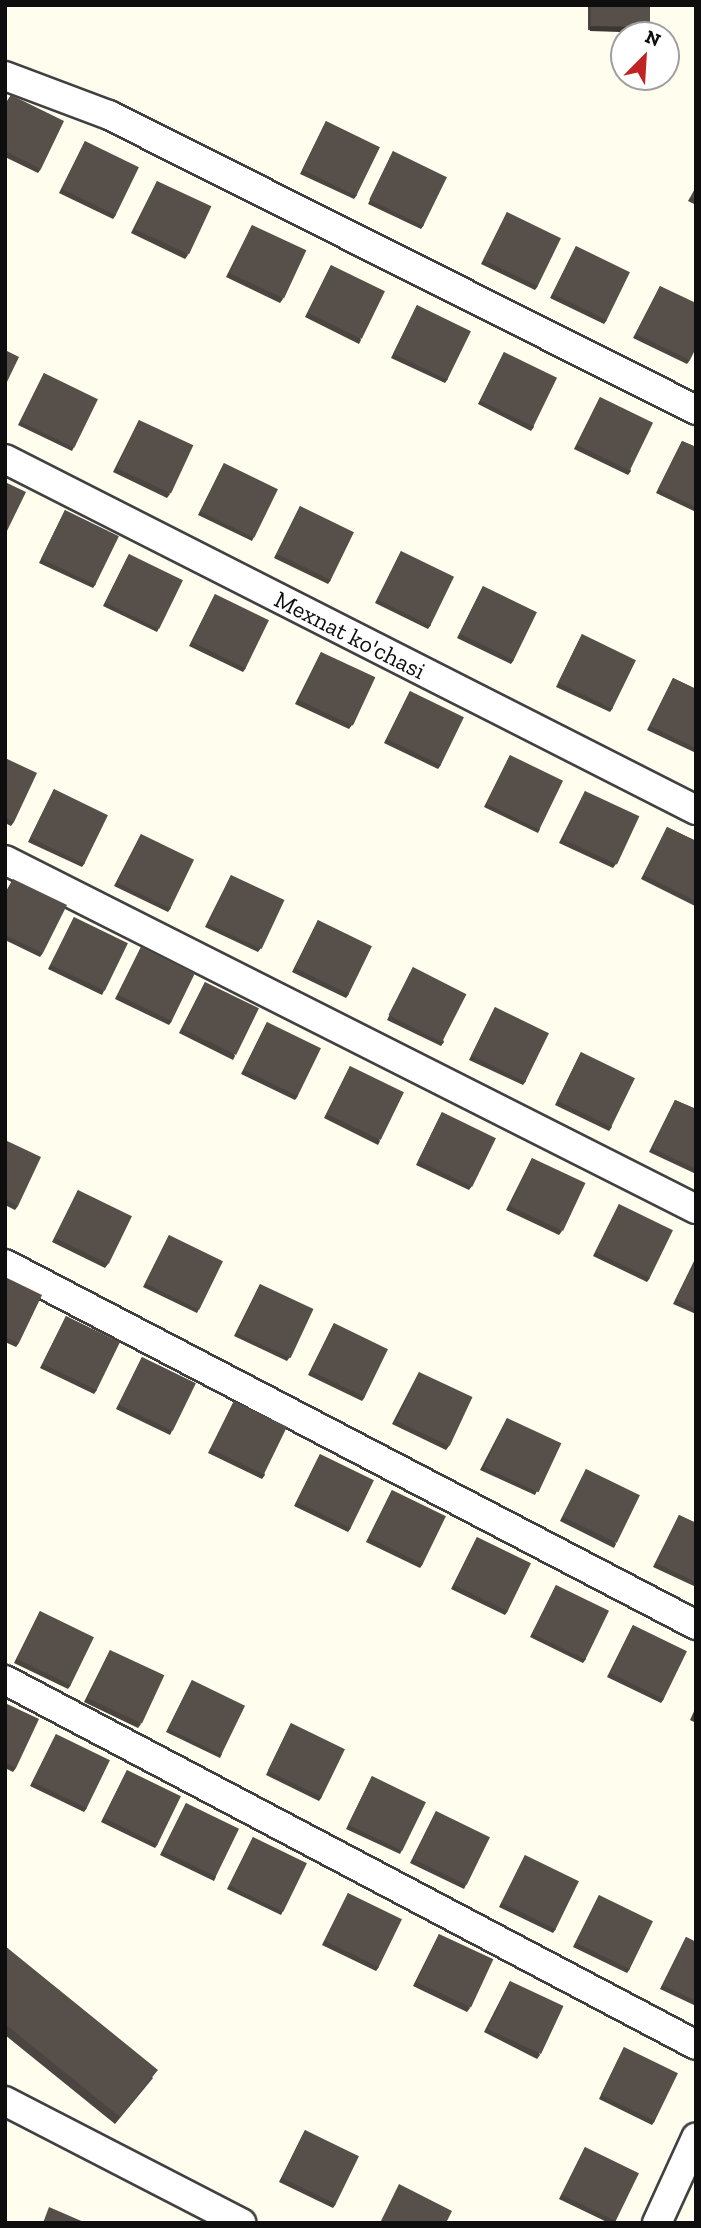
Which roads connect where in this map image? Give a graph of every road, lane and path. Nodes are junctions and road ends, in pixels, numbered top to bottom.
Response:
1 (5, 76) edge
2 (696, 410) edge
3 (5, 459) edge
4 (696, 810) edge
5 (5, 860) edge
6 (696, 1209) edge
7 (5, 1264) edge
8 (696, 1625) edge
9 (5, 1681) edge
10 (696, 2045) edge
11 (5, 2101) edge
12 (696, 2138) edge
13 (241, 2223) edge
14 (657, 2223) edge

1 - 2 street
3 - 4 street, Mexnat ko'chasi
5 - 6 street
7 - 8 street
9 - 10 street
11 - 13 street
12 - 14 street

